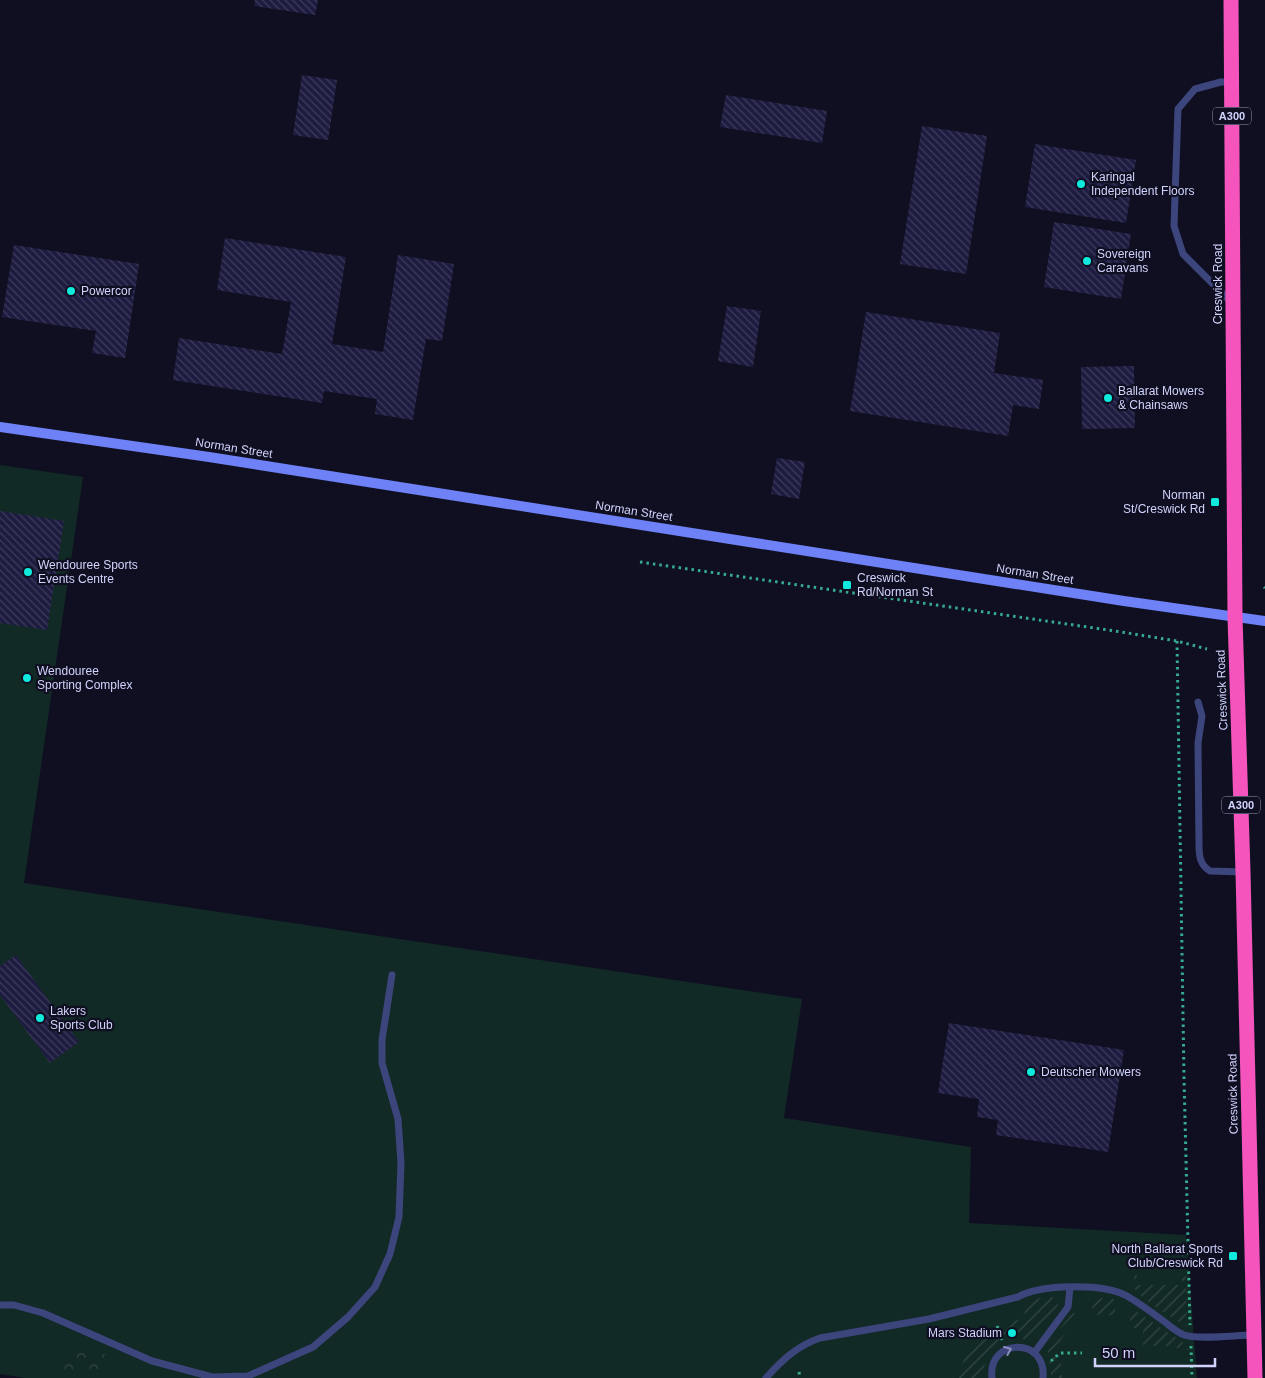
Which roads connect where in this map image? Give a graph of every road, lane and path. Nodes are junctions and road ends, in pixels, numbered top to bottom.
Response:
1 (1231, 0) edge
2 (1232, 82) junction
3 (1233, 304) junction
4 (0, 426) edge
5 (640, 562) dead end
6 (1234, 617) junction
7 (1265, 621) edge
8 (1177, 641) junction
9 (1207, 649) dead end
10 (1198, 702) dead end
11 (1244, 872) junction
12 (392, 975) dead end
13 (1070, 1288) junction
14 (0, 1305) edge
15 (1254, 1334) junction
16 (1190, 1336) junction
17 (1034, 1353) junction
18 (1082, 1353) dead end
19 (1043, 1368) junction
20 (799, 1372) dead end
21 (766, 1378) edge
22 (800, 1378) edge
23 (992, 1378) edge
24 (1043, 1378) edge
25 (1192, 1378) edge
26 (1255, 1378) edge

1 - 2 highway, Creswick Road / A300
2 - 3 highway, Creswick Road / A300
2 - 3 lane
3 - 6 highway, Creswick Road / A300
4 - 6 main road, Norman Street
5 - 8 path
6 - 7 main road, Norman Street
6 - 11 highway, Creswick Road / A300
8 - 9 path
8 - 16 path
10 - 11 lane
11 - 15 highway, Creswick Road / A300
12 - 14 lane
13 - 16 lane
13 - 17 lane
13 - 21 lane
15 - 16 lane
15 - 26 highway, Creswick Road / A300
16 - 25 path
17 - 19 lane
23 -> 17 lane
18 - 19 path
19 - 24 lane
20 - 22 path

